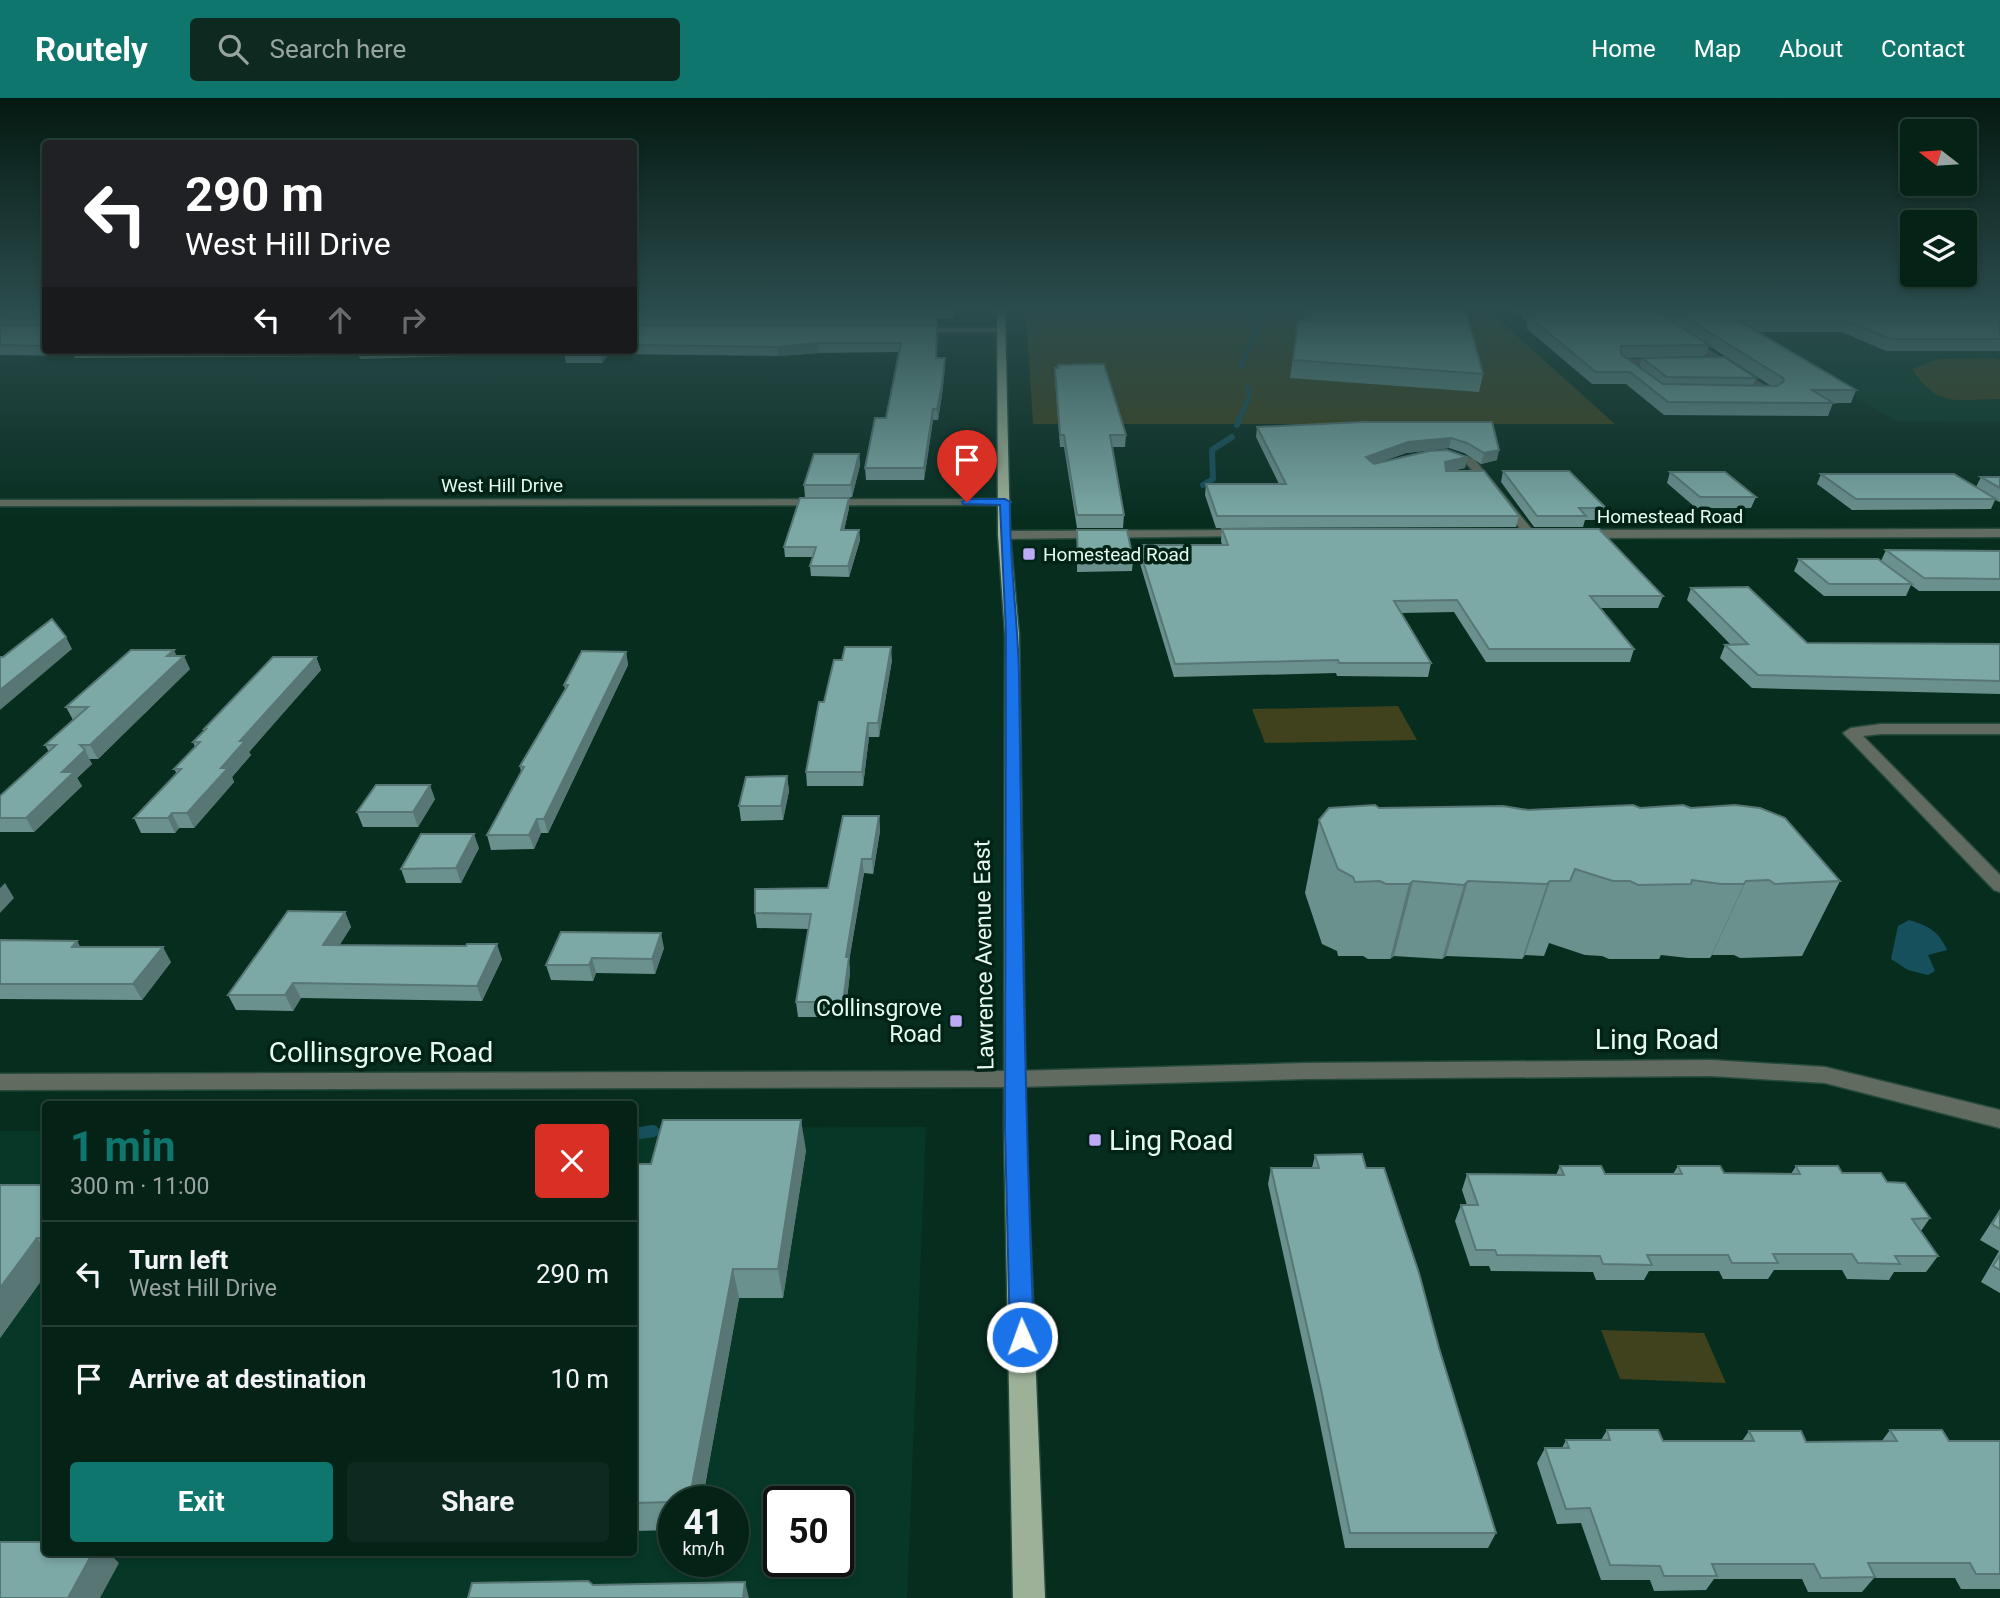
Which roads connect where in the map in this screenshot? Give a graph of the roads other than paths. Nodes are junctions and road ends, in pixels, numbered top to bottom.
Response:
1 (1001, 381) edge
2 (1752, 381) edge
3 (1745, 393) edge
4 (1432, 455) edge
5 (1005, 502) junction
6 (0, 503) edge
7 (2000, 533) edge
8 (1252, 534) edge
9 (1508, 534) edge
10 (1568, 534) edge
11 (1004, 535) junction
12 (2000, 729) edge
13 (2000, 886) edge
14 (1015, 1079) junction
15 (0, 1082) edge
16 (2000, 1119) edge
17 (1029, 1598) edge

1 - 5 main road, Lawrence Avenue East
2 - 3 street
4 - 9 street
5 - 6 street, West Hill Drive
5 - 11 main road, Lawrence Avenue East
7 - 10 street, Homestead Road
8 - 11 street
11 - 14 main road, Lawrence Avenue East
12 - 13 street
14 - 15 street, Collinsgrove Road
14 - 16 street, Ling Road
14 - 17 main road, Lawrence Avenue East

